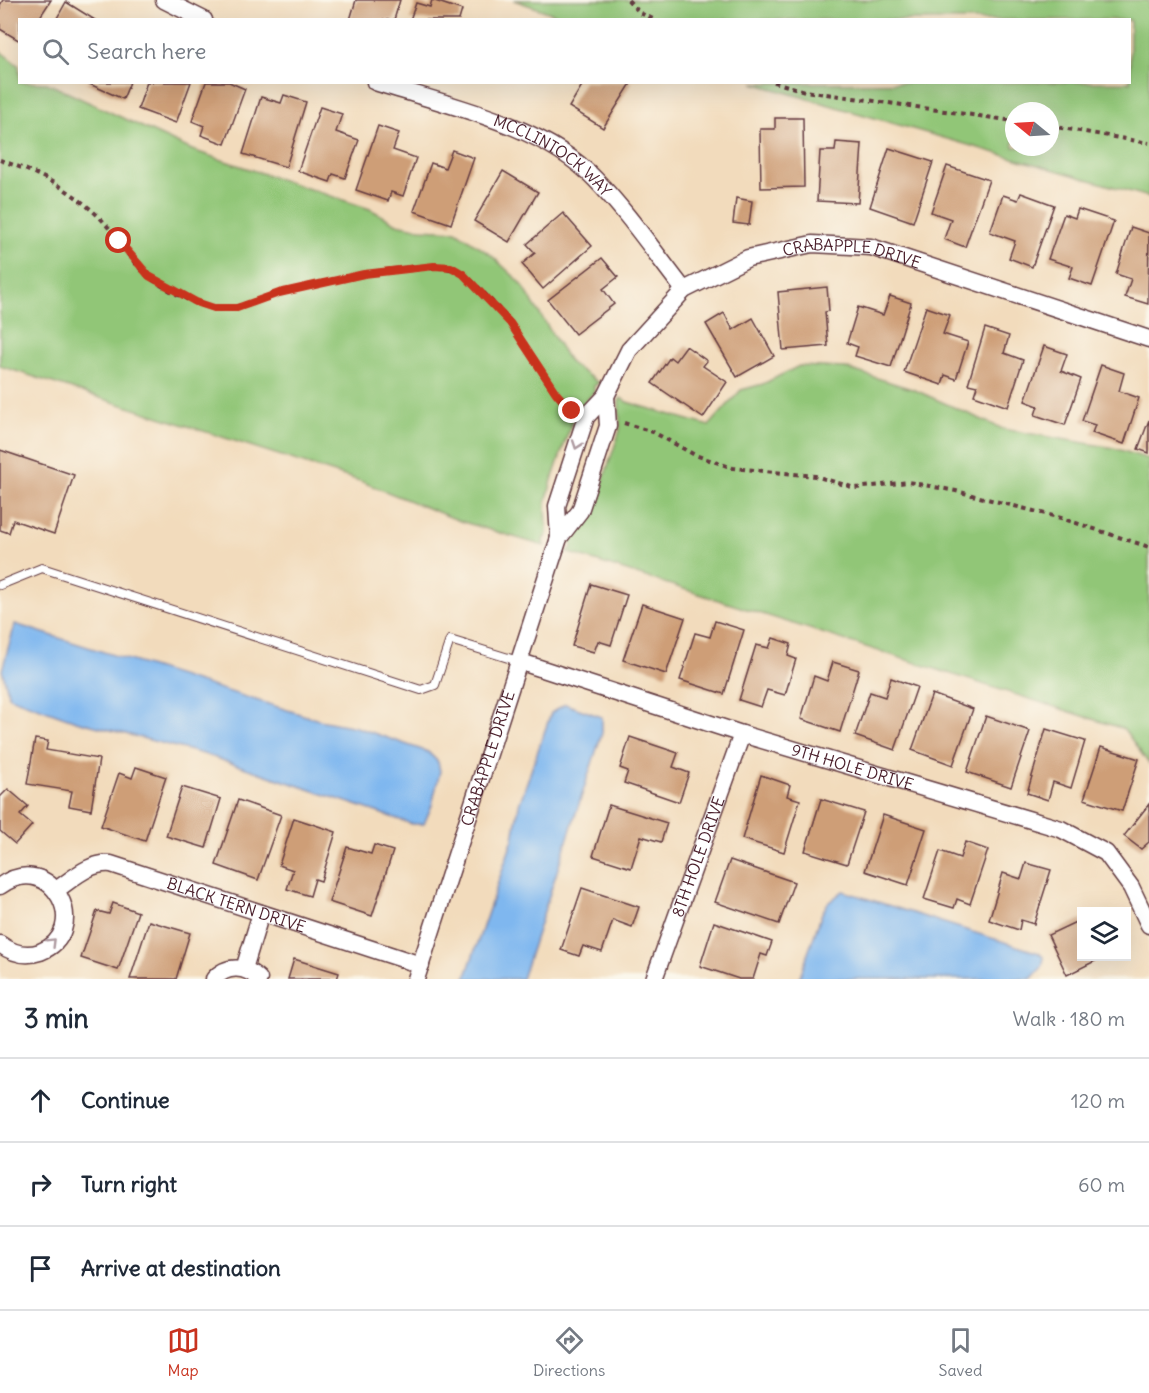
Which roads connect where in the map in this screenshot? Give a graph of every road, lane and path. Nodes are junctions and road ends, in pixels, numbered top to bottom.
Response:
1 (164, 0) edge
2 (628, 0) edge
3 (200, 18) edge
4 (651, 18) edge
5 (381, 84) edge
6 (781, 84) edge
7 (1005, 120) edge
8 (1059, 128) edge
9 (1149, 143) edge
10 (0, 160) edge
11 (684, 290) junction
12 (1149, 339) edge
13 (606, 396) junction
14 (580, 413) dead end
15 (618, 421) dead end
16 (559, 538) junction
17 (1149, 547) edge
18 (0, 585) edge
19 (518, 661) junction
20 (742, 734) junction
21 (0, 886) edge
22 (56, 890) junction
23 (261, 913) junction
24 (1149, 925) edge
25 (0, 944) edge
26 (244, 969) junction
27 (418, 972) edge
28 (214, 979) edge
29 (259, 979) edge
30 (654, 979) edge

1 - 3 street
2 - 4 path
5 - 11 street, MCCLINTOCK WAY
6 - 7 path
8 - 9 path
10 - 14 path
11 - 12 street, CRABAPPLE DRIVE
11 - 13 street, CRABAPPLE DRIVE
13 - 16 street, CRABAPPLE DRIVE
13 -> 16 street, CRABAPPLE DRIVE
15 - 17 path
16 - 19 street, CRABAPPLE DRIVE
18 - 19 lane
19 - 20 street, 9TH HOLE DRIVE
19 - 27 street, CRABAPPLE DRIVE
20 - 24 street, 9TH HOLE DRIVE
20 - 30 street, 8TH HOLE DRIVE
21 - 22 street
22 - 23 street, BLACK TERN DRIVE
25 -> 22 street
23 - 26 street
23 - 27 street, BLACK TERN DRIVE
26 - 28 street
26 - 29 street

